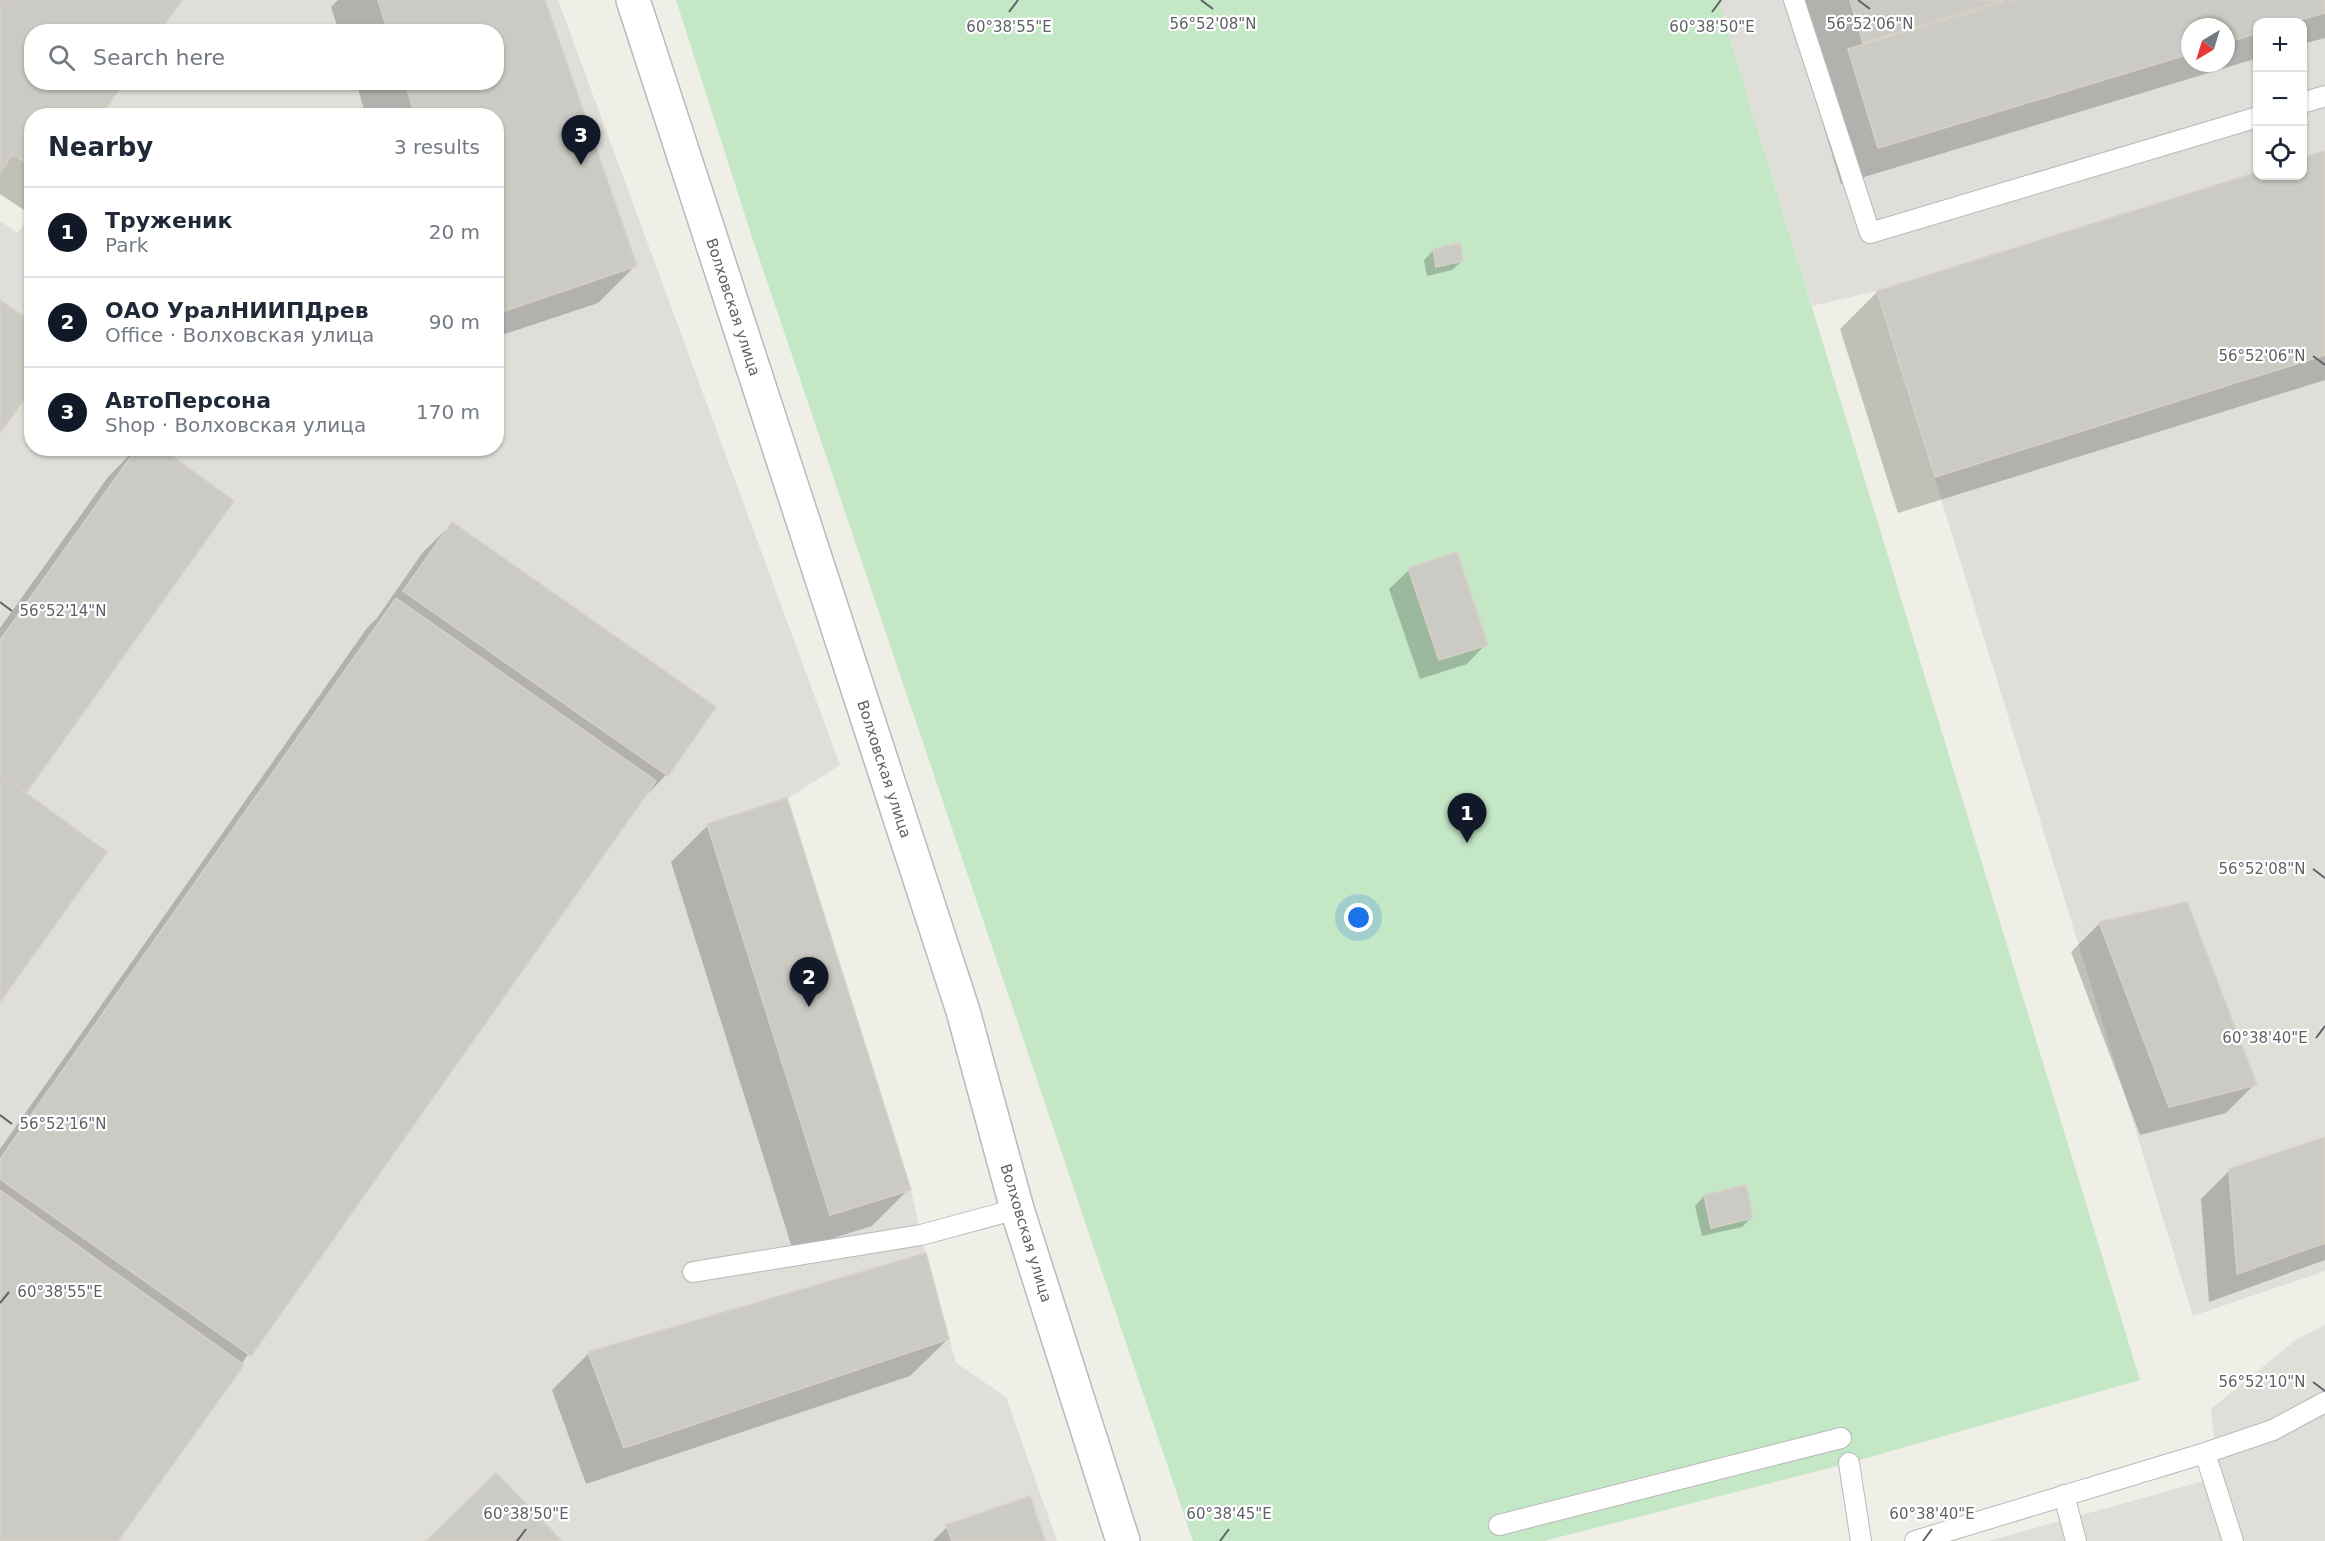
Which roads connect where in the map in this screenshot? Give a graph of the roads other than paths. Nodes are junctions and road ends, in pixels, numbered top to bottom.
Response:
1 (633, 0) edge
2 (1794, 0) edge
3 (2325, 96) edge
4 (2307, 101) edge
5 (2253, 118) edge
6 (1017, 1209) junction
7 (693, 1272) dead end
8 (2325, 1402) edge
9 (1840, 1438) dead end
10 (2205, 1453) junction
11 (1849, 1463) dead end
12 (2064, 1495) junction
13 (1499, 1525) dead end
14 (1924, 1540) edge
15 (1123, 1541) edge
16 (1861, 1541) edge
17 (2076, 1541) edge
18 (2233, 1541) edge

1 - 6 street, Волховская улица
2 - 5 lane
3 - 4 lane
6 - 7 lane
6 - 15 street, Волховская улица
8 - 10 lane
9 - 13 lane
10 - 12 lane
10 - 18 lane
11 - 16 lane
12 - 14 lane
12 - 17 lane

